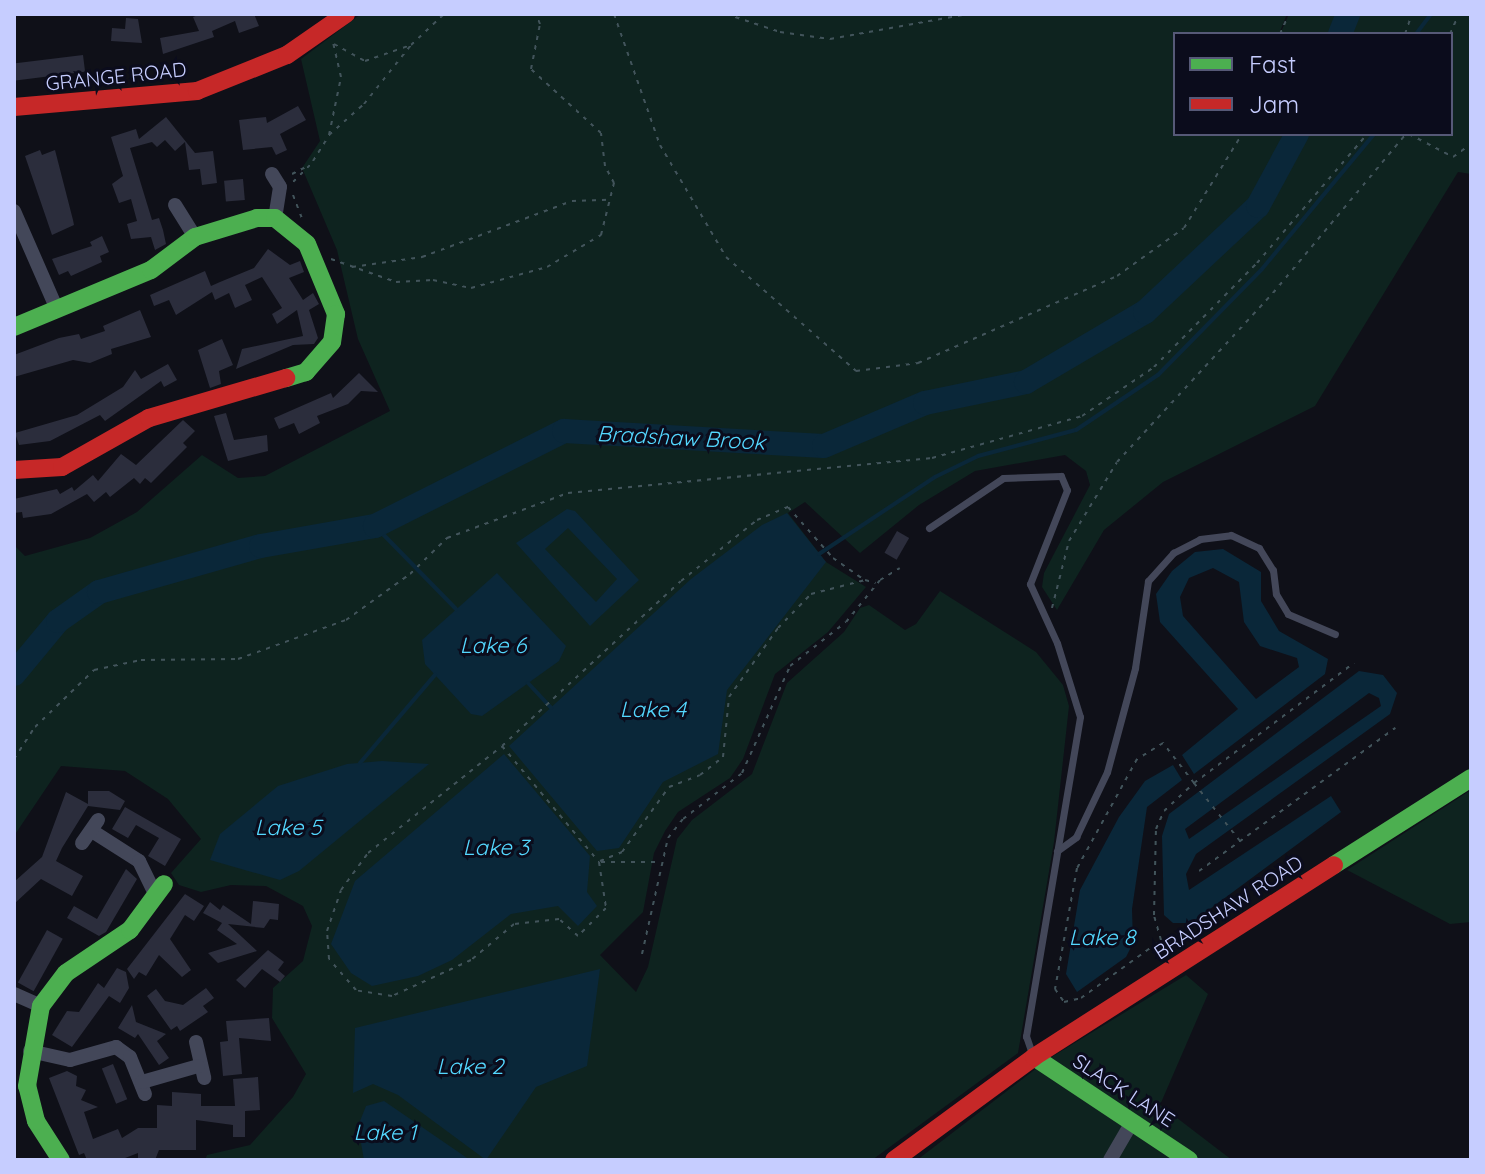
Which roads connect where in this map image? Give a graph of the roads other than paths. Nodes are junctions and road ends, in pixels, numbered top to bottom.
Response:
1 (346, 14) edge
2 (14, 107) edge
3 (292, 174) road end
4 (174, 203) dead end
5 (14, 211) edge
6 (275, 218) junction
7 (195, 237) junction
8 (56, 307) junction
9 (14, 327) edge
10 (14, 470) edge
11 (929, 528) dead end
12 (1335, 634) dead end
13 (1471, 778) edge
14 (82, 843) dead end
15 (1057, 851) junction
16 (160, 889) joint
17 (14, 994) edge
18 (41, 1006) junction
19 (196, 1042) dead end
20 (30, 1051) junction
21 (1034, 1057) junction
22 (1132, 1122) junction
23 (61, 1160) edge
24 (894, 1160) edge
25 (1110, 1160) edge
26 (1189, 1160) edge

1 - 2 street, GRANGE ROAD
3 - 6 street
4 - 7 street
5 - 8 street
6 - 7 street
6 - 10 street
7 - 8 street
8 - 9 street
11 - 15 lane
12 - 15 lane
13 - 21 street, BRADSHAW ROAD
14 - 16 street
15 - 21 lane
16 - 18 street
17 - 18 street
18 - 20 street
19 - 20 street
20 - 23 street
21 - 22 street, SLACK LANE
21 - 24 street, BRADSHAW ROAD
22 - 25 street
22 - 26 street, SLACK LANE

